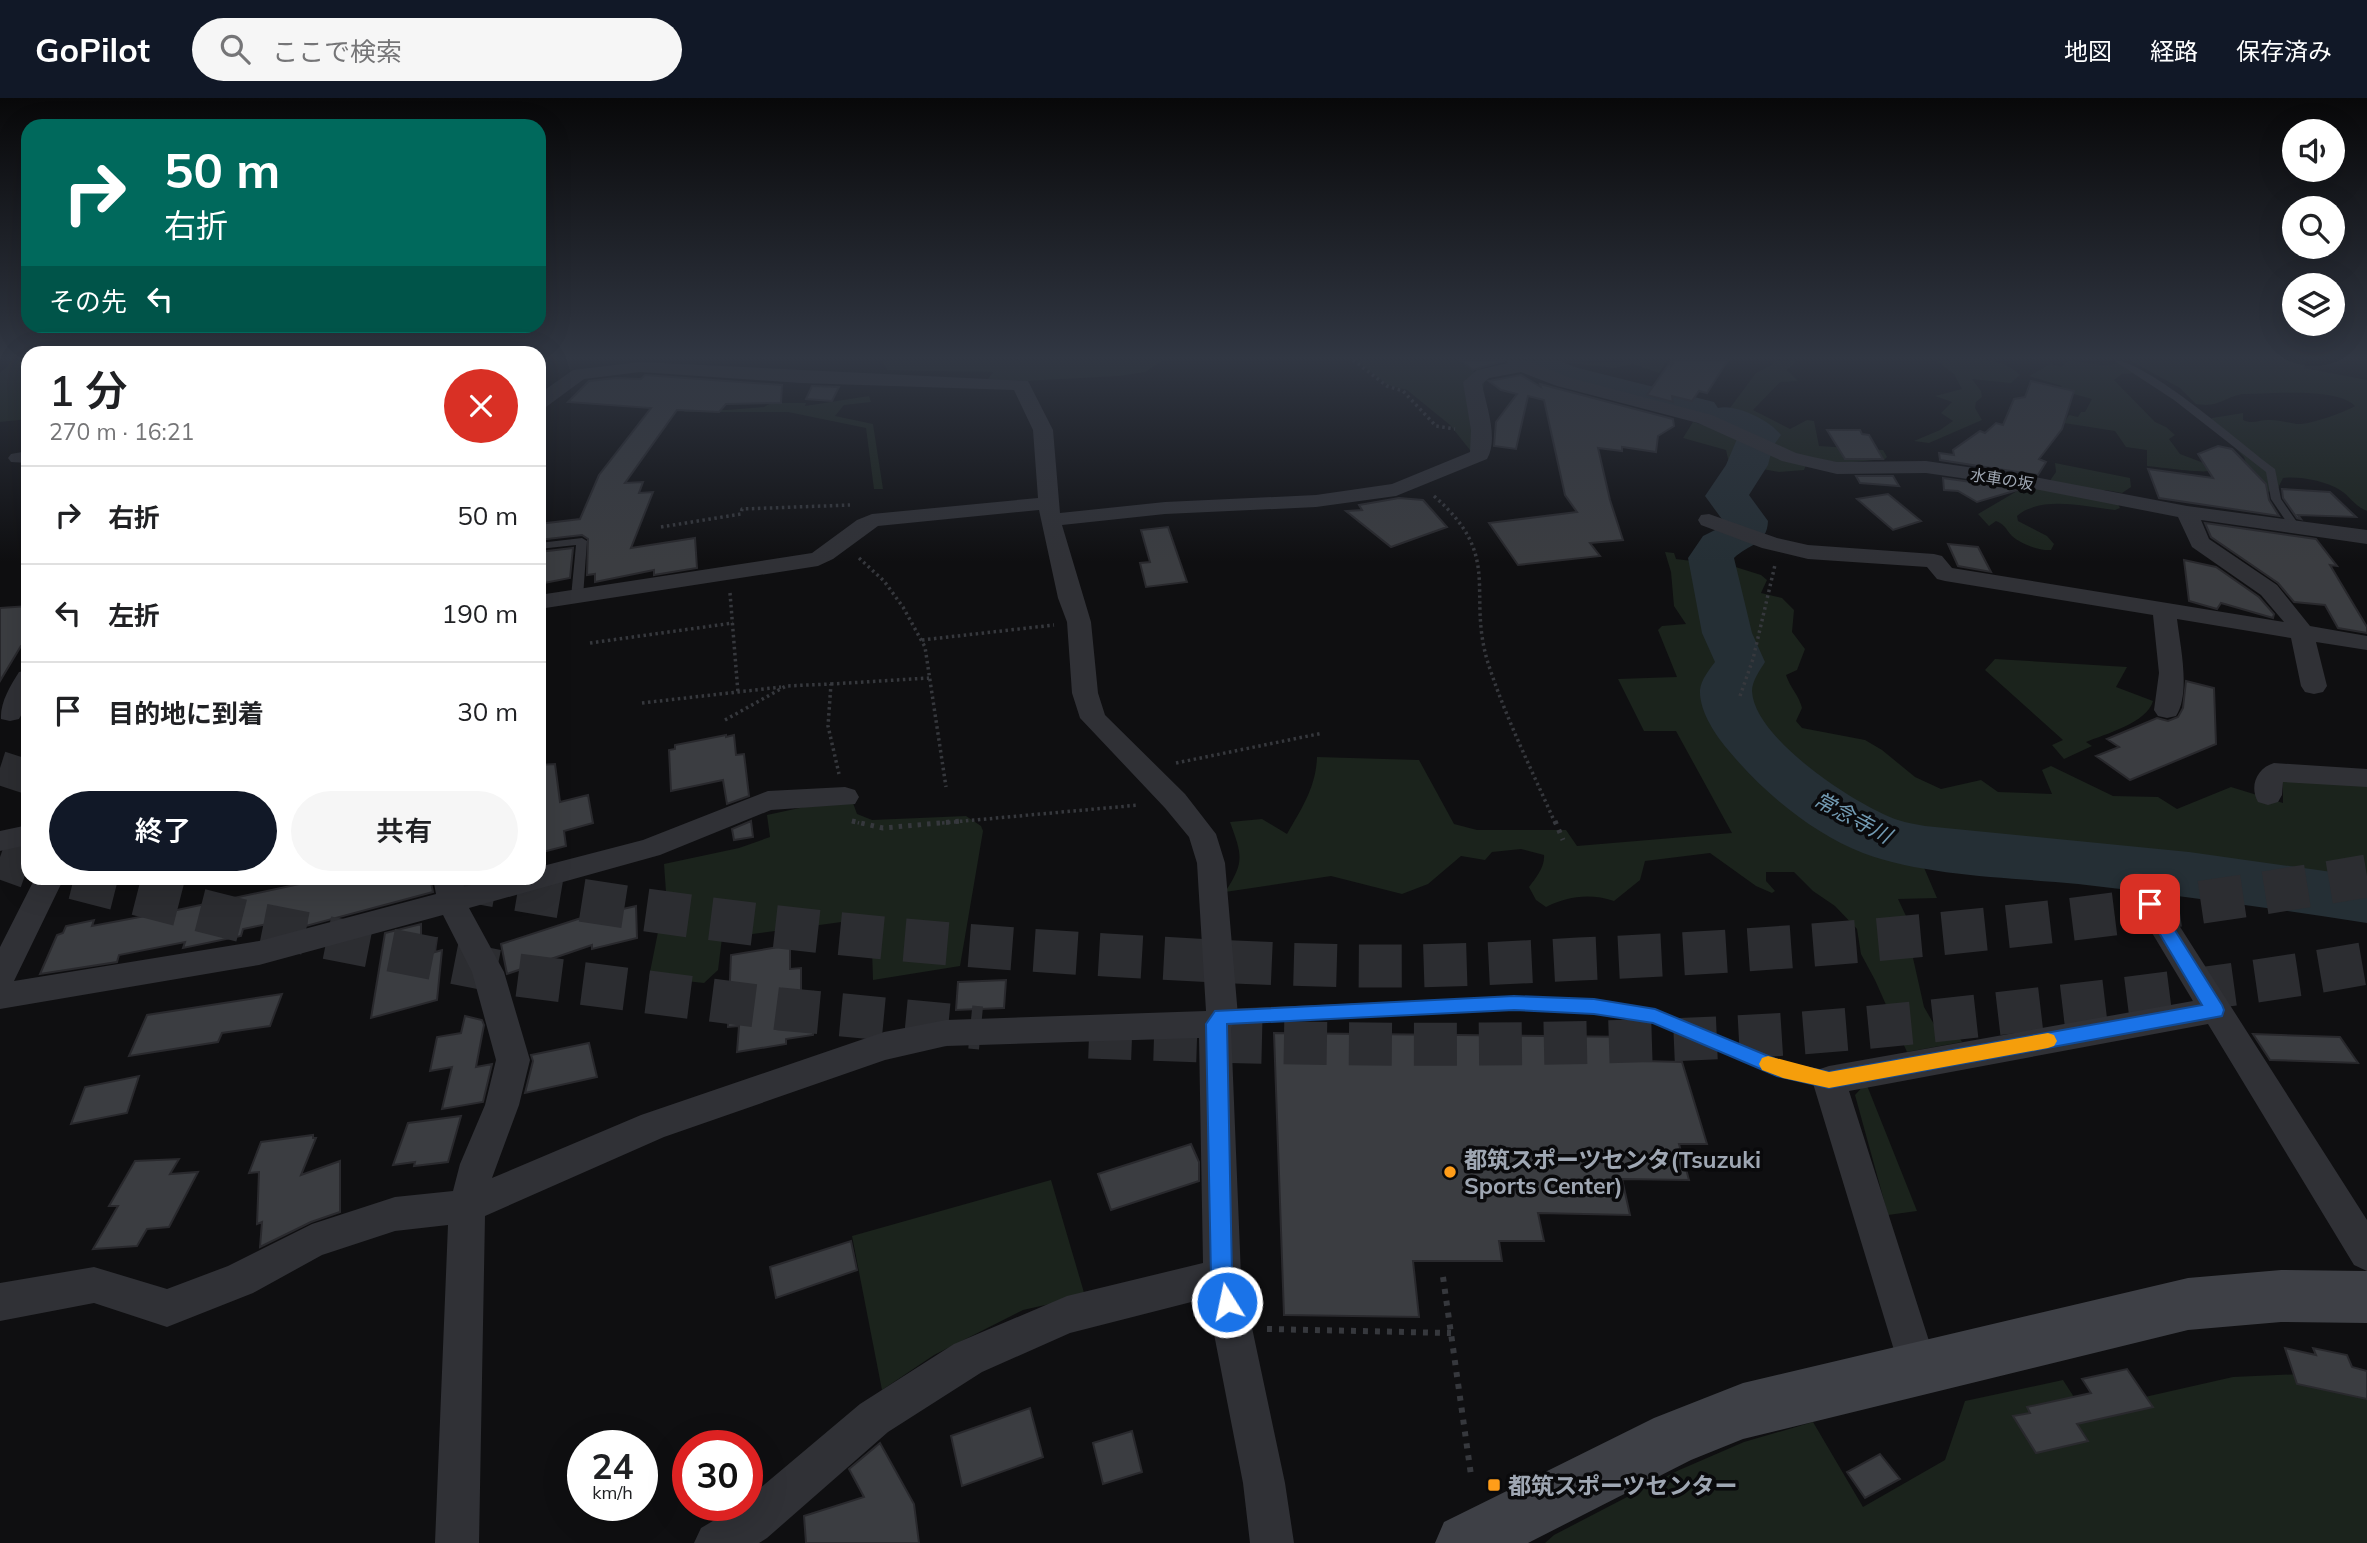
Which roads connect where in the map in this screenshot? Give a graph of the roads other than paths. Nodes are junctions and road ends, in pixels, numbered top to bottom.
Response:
1 (1042, 427) edge
2 (1479, 427) edge
3 (1724, 427) edge
4 (2212, 427) edge
5 (1050, 512) junction
6 (2187, 512) junction
7 (1709, 520) dead end
8 (2295, 528) junction
9 (2367, 537) edge
10 (546, 545) edge
11 (577, 597) junction
12 (546, 602) edge
13 (2164, 610) junction
14 (2302, 632) junction
15 (2367, 643) edge
16 (2314, 686) dead end
17 (21, 694) edge
18 (2167, 710) dead end
19 (13, 712) edge
20 (2367, 778) edge
21 (2268, 795) dead end
22 (845, 797) road end
23 (21, 836) edge
24 (0, 841) edge
25 (546, 870) edge
26 (2137, 883) dead end
27 (46, 885) edge
28 (478, 885) edge
29 (450, 891) edge
30 (0, 977) edge
31 (0, 996) edge
32 (2215, 1010) junction
33 (1218, 1020) junction
34 (1829, 1080) junction
35 (467, 1206) junction
36 (2367, 1253) edge
37 (1222, 1276) junction
38 (2367, 1297) edge
39 (0, 1302) edge
40 (1917, 1369) junction
41 (1475, 1541) edge
42 (457, 1543) edge
43 (716, 1543) edge
44 (1272, 1543) edge

1 - 5 street
2 - 5 street
3 - 6 street, 水車の坂
4 - 8 lane
5 - 11 street
5 - 33 street
6 - 8 street, 水車の坂
6 - 14 street
7 - 13 street
8 - 9 street, 水車の坂
10 - 11 lane
11 - 12 street
13 - 14 street
13 - 18 street
14 - 15 street
14 - 16 street
17 - 19 street
20 - 21 street
22 - 25 street
23 - 24 street
26 - 32 street
27 - 30 street
28 - 29 street
29 - 31 street
29 - 35 street
32 - 34 street
32 - 36 street
33 - 34 lane
33 - 35 street
33 - 37 street
34 - 40 street
35 - 39 street
35 - 42 street
37 - 43 street
37 - 44 street
38 - 40 street
40 - 41 street

